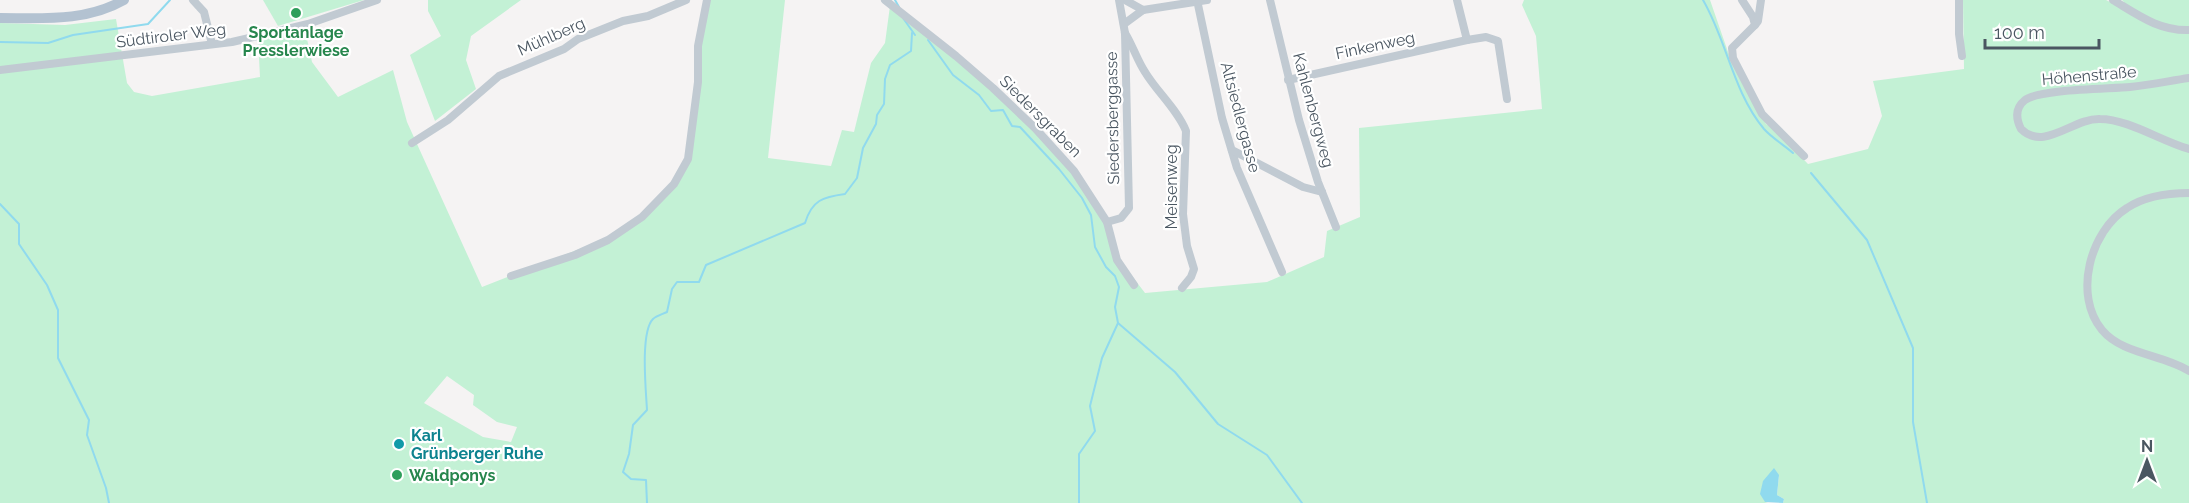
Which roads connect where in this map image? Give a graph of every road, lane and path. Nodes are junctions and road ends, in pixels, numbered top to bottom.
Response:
1 (124, 0) edge
2 (193, 0) edge
3 (377, 0) edge
4 (686, 0) edge
5 (707, 0) edge
6 (885, 0) edge
7 (1119, 0) edge
8 (1125, 0) edge
9 (1207, 0) edge
10 (1270, 0) edge
11 (1457, 0) edge
12 (1742, 0) edge
13 (1761, 0) edge
14 (1959, 0) edge
15 (2113, 0) edge
16 (1197, 1) edge
17 (1143, 10) junction
18 (0, 18) edge
19 (1755, 25) junction
20 (1125, 29) junction
21 (2189, 30) edge
22 (1467, 40) junction
23 (212, 44) junction
24 (1962, 56) dead end
25 (0, 70) edge
26 (2189, 78) edge
27 (1288, 80) junction
28 (1508, 99) dead end
29 (412, 143) dead end
30 (2189, 149) edge
31 (1232, 150) junction
32 (1804, 156) dead end
33 (1322, 192) junction
34 (2189, 194) edge
35 (1107, 222) junction
36 (1336, 227) dead end
37 (1282, 272) dead end
38 (511, 276) dead end
39 (1134, 285) dead end
40 (1182, 288) dead end
41 (2189, 371) edge

1 - 18 main road
2 - 23 street
3 - 23 street, Südtiroler Weg
4 - 29 street, Mühlberg
5 - 38 street
6 - 35 street, Siedersgraben
7 - 20 street, Siedersberggasse
8 - 17 street
9 - 16 street
10 - 27 street, Kahlenbergweg
11 - 22 street
12 - 19 street
13 - 19 street
14 - 24 street
15 - 21 street
16 - 17 street
16 - 31 street, Altsiedlergasse
17 - 20 street
19 - 32 street
20 - 35 street, Siedersberggasse
20 - 40 street, Meisenweg
22 - 27 street, Finkenweg
22 - 28 street, Finkenweg
23 - 25 street, Südtiroler Weg
26 - 30 street, Höhenstraße
27 - 33 street, Kahlenbergweg
31 - 33 street
31 - 37 street, Altsiedlergasse
33 - 36 street, Kahlenbergweg
34 - 41 street
35 - 39 street, Siedersgraben

